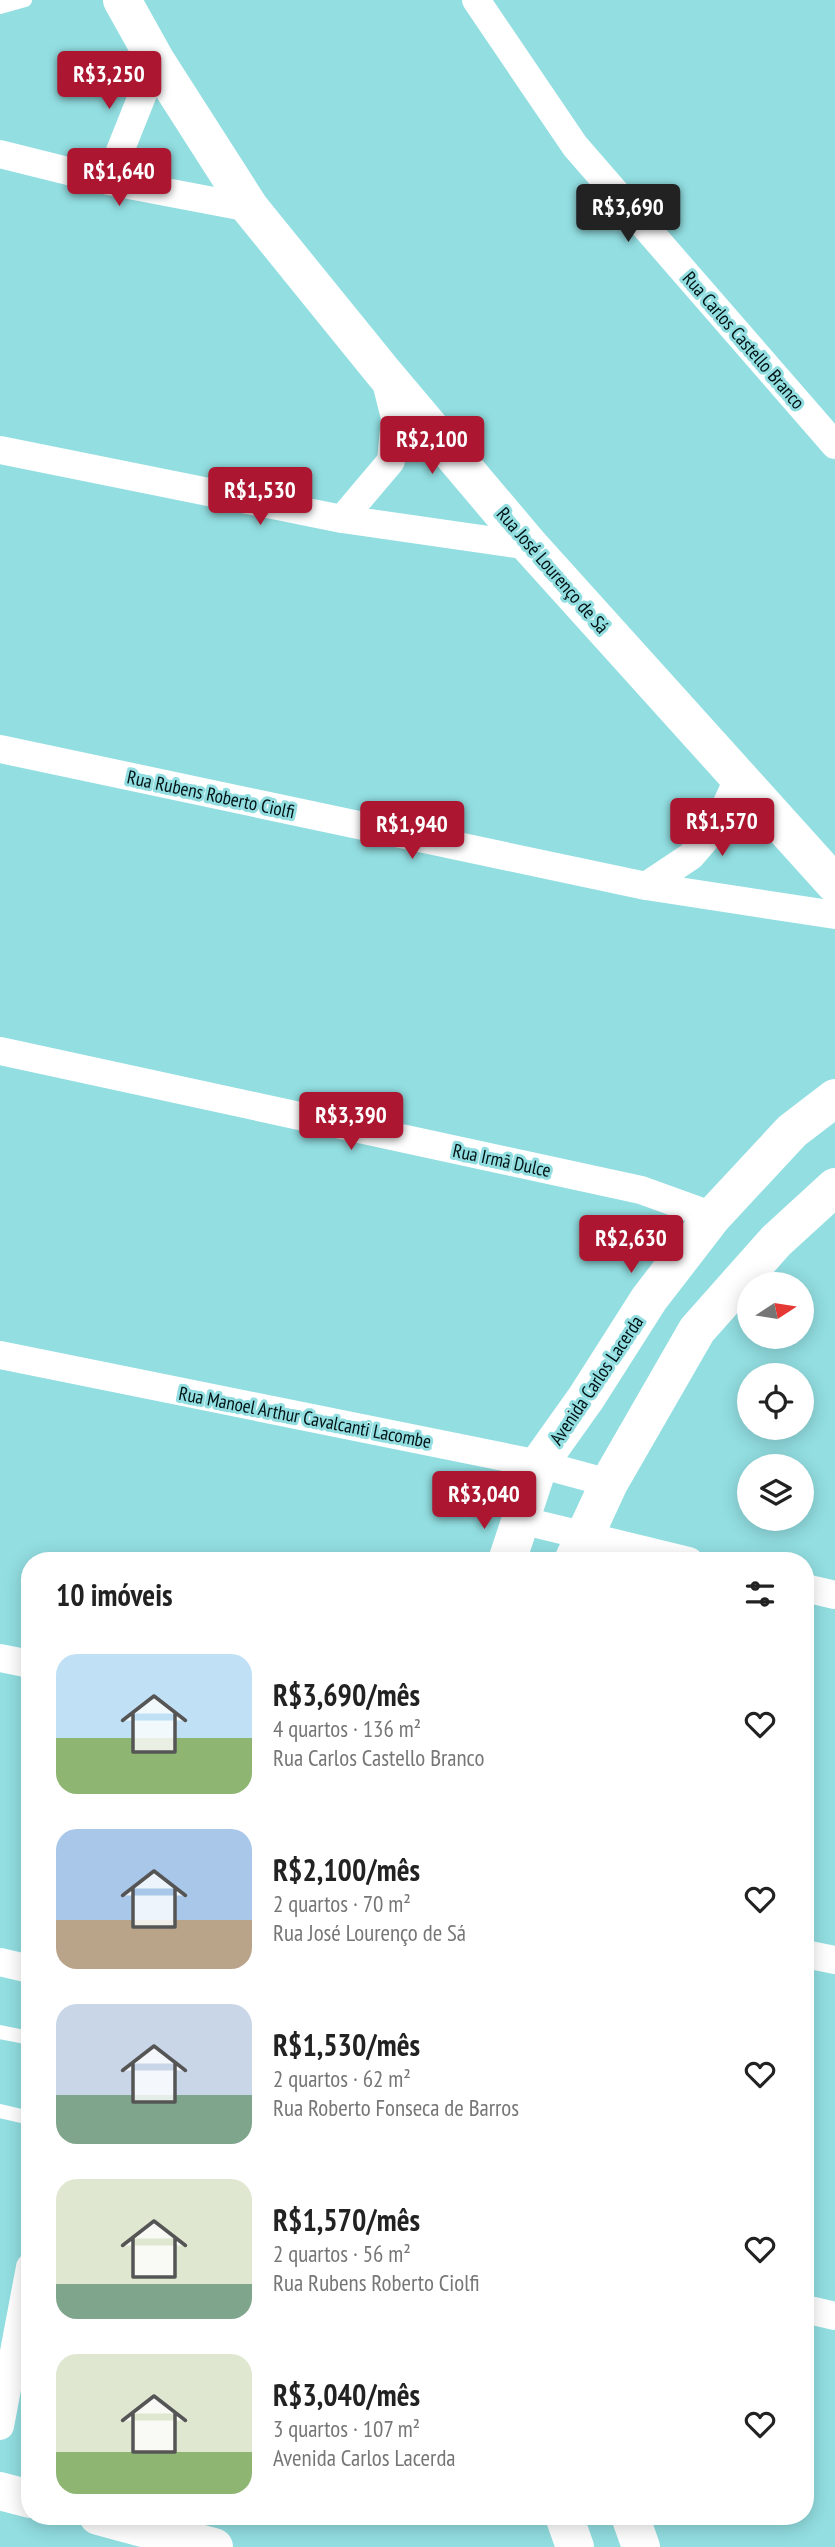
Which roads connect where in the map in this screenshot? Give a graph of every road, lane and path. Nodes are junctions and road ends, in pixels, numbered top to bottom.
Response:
1 (25, 0) edge
2 (122, 0) edge
3 (476, 0) edge
4 (0, 7) edge
5 (156, 61) junction
6 (0, 154) edge
7 (108, 181) junction
8 (250, 208) junction
9 (383, 372) junction
10 (835, 445) edge
11 (0, 450) edge
12 (342, 519) junction
13 (530, 546) junction
14 (0, 749) edge
15 (738, 779) junction
16 (835, 884) edge
17 (646, 886) junction
18 (835, 915) edge
19 (0, 1051) edge
20 (835, 1098) edge
21 (835, 1187) edge
22 (713, 1216) junction
23 (0, 1355) edge
24 (539, 1464) junction
25 (609, 1483) junction
26 (520, 1520) junction
27 (578, 1549) edge
28 (509, 1552) edge
29 (606, 1552) edge
30 (814, 1590) edge
31 (835, 1595) edge
32 (0, 1658) edge
33 (21, 1662) edge
34 (814, 1956) edge
35 (835, 1960) edge
36 (0, 1962) edge
37 (21, 1967) edge
38 (0, 2032) edge
39 (21, 2036) edge
40 (0, 2111) edge
41 (21, 2116) edge
42 (814, 2311) edge
43 (21, 2315) edge
44 (835, 2316) edge
45 (0, 2426) edge
46 (0, 2491) edge
47 (21, 2497) edge
48 (132, 2525) edge
49 (567, 2525) edge
50 (633, 2525) edge
51 (214, 2547) edge
52 (575, 2547) edge
53 (641, 2547) edge

1 - 4 lane
2 - 5 street, Rua José Lourenço de Sá
3 - 10 street, Rua Carlos Castello Branco
5 - 7 street
5 - 8 street, Rua José Lourenço de Sá
6 - 7 street
7 - 8 street
8 - 9 street, Rua José Lourenço de Sá
9 - 12 street
9 - 13 street, Rua José Lourenço de Sá
11 - 12 street
12 - 13 street
13 - 15 street, Rua José Lourenço de Sá
14 - 17 street, Rua Rubens Roberto Ciolfi
15 - 16 street, Rua José Lourenço de Sá
15 - 17 street
17 - 18 street, Rua Rubens Roberto Ciolfi
19 - 22 street, Rua Irmã Dulce
20 - 22 street, Avenida Carlos Lacerda
21 - 25 street
22 - 24 street, Avenida Carlos Lacerda
23 - 24 street, Rua Manoel Arthur Cavalcanti Lacombe
24 - 25 street, Rua Manoel Arthur Cavalcanti Lacombe
24 - 26 street, Avenida Carlos Lacerda
25 - 27 street
26 - 27 street
26 - 28 street, Avenida Carlos Lacerda
27 - 29 street
30 - 31 street
32 - 33 street
34 - 35 street
36 - 37 street
38 - 39 lane
40 - 41 lane
42 - 44 street
43 - 45 street
46 - 47 street
48 - 51 street
49 - 52 street
50 - 53 street

